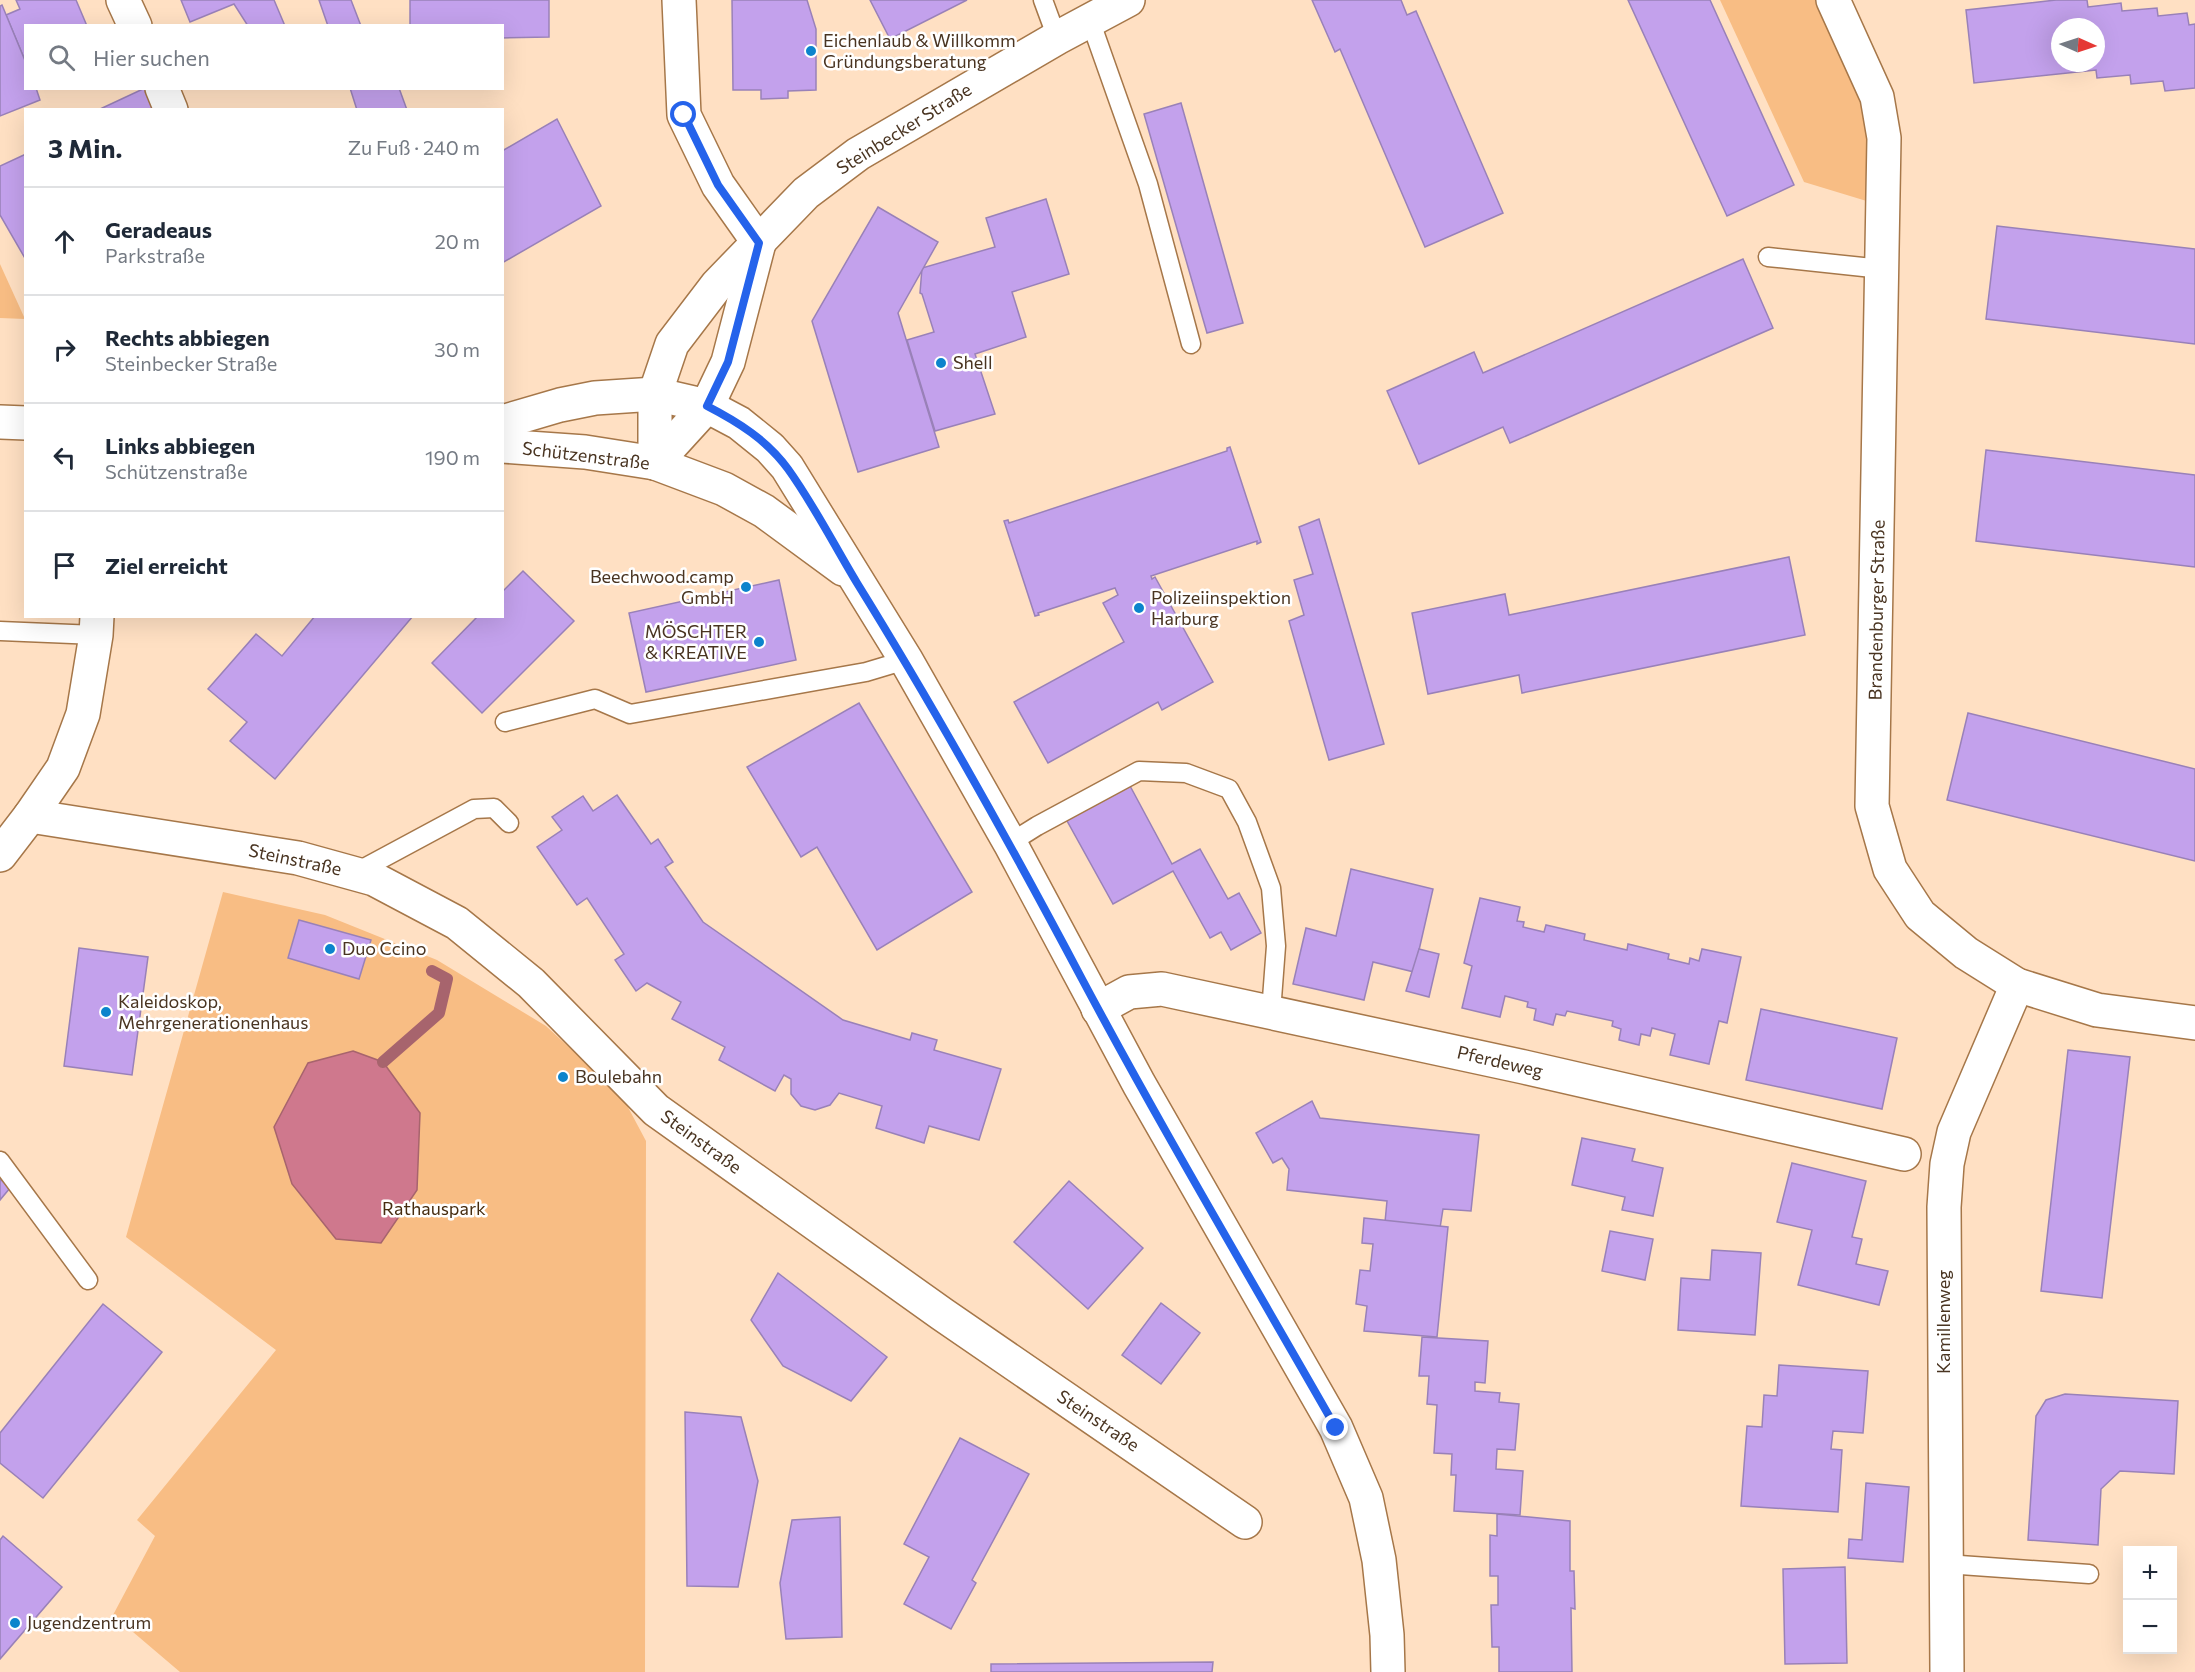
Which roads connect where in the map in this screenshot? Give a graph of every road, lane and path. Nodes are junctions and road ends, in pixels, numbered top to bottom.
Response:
1 (123, 0) edge
2 (679, 0) edge
3 (1043, 0) edge
4 (1128, 0) edge
5 (1833, 0) edge
6 (1090, 20) junction
7 (134, 24) edge
8 (1057, 38) junction
9 (163, 90) edge
10 (170, 108) edge
11 (759, 243) junction
12 (1768, 257) dead end
13 (1882, 269) junction
14 (1191, 344) dead end
15 (655, 394) junction
16 (707, 406) junction
17 (504, 421) edge
18 (0, 422) edge
19 (24, 423) edge
20 (504, 446) edge
21 (656, 464) junction
22 (854, 577) junction
23 (96, 626) edge
24 (0, 631) edge
25 (906, 660) junction
26 (505, 722) dead end
27 (30, 816) junction
28 (509, 823) dead end
29 (1010, 843) junction
30 (0, 855) edge
31 (355, 873) junction
32 (2017, 985) junction
33 (1098, 1009) junction
34 (1271, 1012) junction
35 (2195, 1023) edge
36 (1904, 1154) dead end
37 (0, 1161) edge
38 (88, 1280) dead end
39 (1245, 1522) dead end
40 (1946, 1564) junction
41 (2089, 1574) dead end
42 (1388, 1672) edge
43 (1947, 1672) edge

1 - 7 street
2 - 11 street
3 - 8 lane
4 - 6 street, Steinbecker Straße
5 - 13 street, Brandenburger Straße
6 - 8 street, Steinbecker Straße
6 - 14 lane
8 - 11 street, Steinbecker Straße
9 - 10 street
11 - 15 street, Steinbecker Straße
11 - 16 street, Steinbecker Straße
12 - 13 lane
13 - 32 street, Brandenburger Straße
15 - 16 street, Schützenstraße
15 - 17 street, Schützenstraße
15 - 21 street, Steinbecker Straße
16 - 21 street, Steinbecker Straße
16 - 22 street, Schützenstraße
18 - 19 street
20 - 21 street, Schützenstraße
21 - 22 street, Schützenstraße
22 - 25 street, Schützenstraße
23 - 24 lane
23 - 27 street
25 - 26 lane
25 - 29 street, Schützenstraße
27 - 30 street
27 - 31 street, Steinstraße
28 - 31 lane
29 - 33 street, Schützenstraße
29 - 34 lane
31 - 39 street, Steinstraße
32 - 35 street, Brandenburger Straße
32 - 40 street, Kamillenweg
33 - 34 street, Pferdeweg
33 - 42 street, Schützenstraße
34 - 36 street, Pferdeweg
37 - 38 lane
40 - 41 lane
40 - 43 street, Kamillenweg

